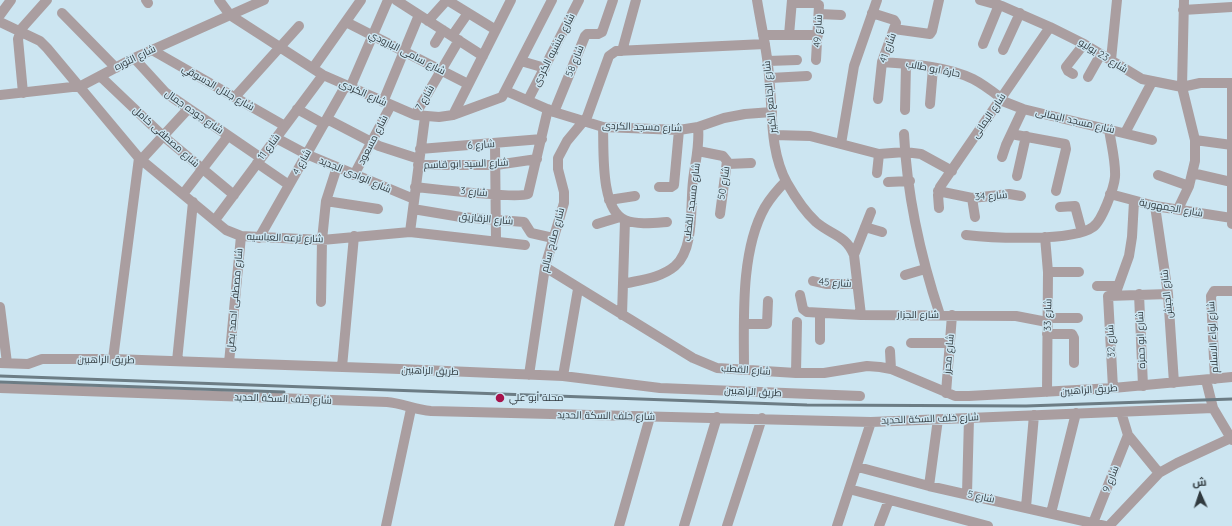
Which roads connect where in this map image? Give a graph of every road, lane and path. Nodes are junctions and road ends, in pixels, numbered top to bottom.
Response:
1 (11, 0) edge
2 (46, 0) edge
3 (219, 0) edge
4 (361, 0) edge
5 (388, 0) edge
6 (447, 0) edge
7 (579, 0) edge
8 (613, 0) edge
9 (636, 0) edge
10 (757, 0) edge
11 (877, 0) edge
12 (940, 0) edge
13 (980, 0) edge
14 (1117, 0) edge
15 (260, 1) edge
16 (508, 1) edge
17 (792, 1) edge
18 (402, 2) edge
19 (547, 2) edge
20 (1002, 3) edge
21 (1184, 5) edge
22 (1232, 7) edge
23 (872, 12) junction
24 (62, 13) dead end
25 (468, 13) junction
26 (1020, 13) junction
27 (819, 14) junction
28 (0, 15) edge
29 (230, 15) junction
30 (419, 15) junction
31 (841, 15) dead end
32 (428, 21) junction
33 (0, 22) edge
34 (346, 22) junction
35 (299, 26) dead end
36 (1050, 26) junction
37 (894, 29) junction
38 (443, 30) junction
39 (496, 30) junction
40 (19, 32) junction
41 (789, 35) junction
42 (818, 35) junction
43 (373, 36) junction
44 (455, 38) junction
45 (764, 40) junction
46 (435, 43) dead end
47 (983, 44) dead end
48 (1084, 44) junction
49 (280, 47) junction
50 (152, 50) junction
51 (1004, 50) dead end
52 (619, 51) junction
53 (404, 52) junction
54 (1101, 54) junction
55 (483, 56) junction
56 (134, 58) junction
57 (797, 60) dead end
58 (816, 60) dead end
59 (1111, 60) junction
60 (521, 61) junction
61 (768, 61) junction
62 (882, 62) junction
63 (906, 64) junction
64 (116, 68) junction
65 (313, 68) junction
66 (545, 68) junction
67 (933, 68) junction
68 (441, 70) junction
69 (323, 74) junction
70 (1073, 74) dead end
71 (100, 76) junction
72 (807, 76) dead end
73 (770, 78) junction
74 (1088, 78) dead end
75 (1152, 82) junction
76 (1232, 83) edge
77 (468, 84) junction
78 (81, 86) junction
79 (348, 86) junction
80 (1182, 87) junction
81 (506, 91) junction
82 (23, 93) junction
83 (0, 95) edge
84 (235, 98) junction
85 (878, 99) dead end
86 (1001, 99) junction
87 (528, 100) junction
88 (387, 103) junction
89 (930, 104) dead end
90 (188, 109) junction
91 (297, 109) junction
92 (1023, 109) junction
93 (551, 110) junction
94 (905, 110) dead end
95 (772, 112) junction
96 (453, 115) junction
97 (420, 116) junction
98 (1232, 120) edge
99 (325, 122) junction
100 (584, 122) junction
101 (284, 126) junction
102 (603, 127) junction
103 (698, 127) junction
104 (1109, 129) junction
105 (679, 130) junction
106 (1125, 133) junction
107 (904, 134) dead end
108 (1011, 134) junction
109 (774, 135) junction
110 (163, 136) junction
111 (228, 136) junction
112 (1026, 136) junction
113 (276, 138) junction
114 (542, 139) junction
115 (1152, 140) dead end
116 (1195, 140) junction
117 (371, 142) junction
118 (496, 144) junction
119 (841, 144) junction
120 (1232, 145) edge
121 (420, 149) junction
122 (698, 151) junction
123 (905, 152) junction
124 (306, 154) junction
125 (879, 154) junction
126 (1002, 157) dead end
127 (140, 159) junction
128 (537, 159) junction
129 (259, 161) junction
130 (419, 162) junction
131 (751, 163) dead end
132 (728, 164) junction
133 (496, 165) junction
134 (337, 167) junction
135 (202, 170) junction
136 (952, 171) junction
137 (877, 173) dead end
138 (1192, 174) junction
139 (354, 175) junction
140 (1158, 175) dead end
141 (1017, 176) dead end
142 (786, 181) junction
143 (910, 181) junction
144 (888, 182) dead end
145 (1232, 182) edge
146 (289, 185) junction
147 (1189, 186) junction
148 (415, 187) junction
149 (659, 187) dead end
150 (938, 191) junction
151 (1056, 191) dead end
152 (184, 194) junction
153 (496, 194) junction
154 (1110, 194) junction
155 (234, 195) junction
156 (635, 196) dead end
157 (1021, 196) dead end
158 (972, 198) junction
159 (609, 200) junction
160 (326, 201) junction
161 (1134, 201) junction
162 (193, 202) junction
163 (413, 204) junction
164 (1155, 206) junction
165 (1060, 207) dead end
166 (939, 208) dead end
167 (378, 209) dead end
168 (1178, 209) junction
169 (871, 212) dead end
170 (720, 214) dead end
171 (975, 217) dead end
172 (622, 218) junction
173 (215, 220) junction
174 (496, 220) junction
175 (1232, 220) edge
176 (668, 222) dead end
177 (596, 224) dead end
178 (865, 227) junction
179 (1085, 231) junction
180 (410, 232) junction
181 (882, 232) dead end
182 (966, 235) dead end
183 (240, 236) junction
184 (354, 236) junction
185 (1045, 237) junction
186 (259, 238) junction
187 (553, 238) junction
188 (322, 240) junction
189 (496, 241) junction
190 (525, 245) dead end
191 (854, 255) junction
192 (545, 267) junction
193 (925, 269) junction
194 (1048, 272) junction
195 (1079, 272) dead end
196 (905, 274) dead end
197 (813, 281) dead end
198 (623, 284) junction
199 (857, 284) junction
200 (1098, 286) dead end
201 (578, 289) junction
202 (1232, 291) edge
203 (1114, 292) junction
204 (1139, 294) junction
205 (1168, 294) junction
206 (800, 295) dead end
207 (768, 301) dead end
208 (321, 302) dead end
209 (0, 306) edge
210 (820, 313) junction
211 (622, 315) junction
212 (861, 315) junction
213 (940, 315) junction
214 (952, 315) junction
215 (1078, 318) dead end
216 (1047, 320) junction
217 (797, 322) dead end
218 (744, 324) junction
219 (1047, 334) junction
220 (820, 340) dead end
221 (911, 343) dead end
222 (950, 343) junction
223 (890, 351) dead end
224 (113, 359) junction
225 (177, 361) junction
226 (4, 363) edge
227 (229, 363) junction
228 (1074, 363) dead end
229 (342, 367) junction
230 (891, 369) junction
231 (744, 370) junction
232 (796, 373) junction
233 (529, 375) junction
234 (563, 376) junction
235 (1232, 377) edge
236 (1211, 379) junction
237 (1174, 383) junction
238 (1142, 386) junction
239 (0, 388) edge
240 (1113, 388) junction
241 (1047, 392) junction
242 (946, 393) junction
243 (860, 396) dead end
244 (1213, 408) junction
245 (410, 409) junction
246 (1120, 412) junction
247 (1076, 413) junction
248 (1034, 415) junction
249 (650, 417) junction
250 (717, 417) junction
251 (762, 418) junction
252 (969, 418) junction
253 (938, 419) junction
254 (871, 422) junction
255 (1128, 435) junction
256 (1232, 439) edge
257 (858, 467) junction
258 (1159, 473) junction
259 (929, 486) junction
260 (849, 489) junction
261 (966, 494) junction
262 (889, 500) junction
263 (1026, 507) junction
264 (1051, 513) junction
265 (962, 522) edge
266 (1093, 523) junction
267 (386, 526) edge
268 (619, 526) edge
269 (684, 526) edge
270 (727, 526) edge
271 (837, 526) edge
272 (879, 526) edge
273 (988, 526) edge
274 (1105, 526) edge
275 (1109, 526) edge

1 - 28 street
2 - 40 street
3 - 29 street
4 - 34 street
5 - 43 street, شارع 4
6 - 25 street
6 - 32 street
7 - 66 street, شارع منشيه الكردى
8 - 93 street, شارع 58
9 - 52 street
10 - 45 street, شارع الجامع الكبير
11 - 23 street
12 - 37 street
13 - 20 street, شارع 23 يوليو
14 - 59 street
15 - 29 street, شارع الثوره
16 - 39 street
17 - 27 street, شارع 49
17 - 41 street
18 - 30 street
19 - 60 street
20 - 26 street, شارع 23 يوليو
20 - 47 street
21 - 22 street
21 - 80 street
23 - 37 street, شارع 41
23 - 119 street
24 - 64 street
25 - 39 street
25 - 44 street, شارع 7
26 - 36 street, شارع 23 يوليو
26 - 51 street
27 - 31 street
27 - 42 street, شارع 49
29 - 49 street, شارع الكردى
29 - 50 street, شارع الثوره
30 - 32 street
30 - 53 street
32 - 38 street
33 - 40 street, شارع ترعه العباسيه
34 - 43 street, شارع سامى البارودي
34 - 65 street
35 - 49 street
36 - 48 street, شارع 23 يوليو
36 - 86 street, شارع اليمانى
37 - 62 street, شارع 41
38 - 44 street
38 - 46 street
39 - 55 street
40 - 78 street, شارع ترعه العباسيه
40 - 82 street
41 - 42 street
41 - 45 street
42 - 58 street, شارع 49
43 - 53 street, شارع سامى البارودي
43 - 79 street, شارع 4
44 - 55 street
44 - 68 street, شارع 7
45 - 52 street
45 - 61 street, شارع الجامع الكبير
48 - 54 street, شارع 23 يوليو
48 - 70 street
49 - 65 street, شارع الكردى
49 - 84 street
50 - 56 street, شارع الثوره
50 - 84 street, شارع جلال الدسوقي
52 - 100 street, شارع صلاح سالم
53 - 68 street, شارع سامى البارودي
53 - 88 street
54 - 59 street, شارع 23 يوليو
54 - 74 street
55 - 77 street
56 - 64 street, شارع الثوره
56 - 90 street, شارع جوده جمال
57 - 61 street
59 - 75 street, شارع 23 يوليو
60 - 66 street
60 - 81 street
61 - 73 street, شارع الجامع الكبير
62 - 63 street, حارة ابو طالب
62 - 85 street, شارع 41
63 - 67 street, حارة ابو طالب
63 - 94 street
64 - 71 street, شارع الثوره
65 - 69 street, شارع الكردى
66 - 87 street, شارع منشيه الكردى
67 - 86 street, حارة ابو طالب
67 - 89 street
68 - 77 street, شارع سامى البارودي
68 - 97 street, شارع 7
69 - 79 street, شارع الكردى
69 - 91 street, شارع 11
71 - 78 street, شارع الثوره
71 - 110 street, شارع مصطفى كامل
72 - 73 street
73 - 95 street, شارع الجامع الكبير
75 - 80 street, شارع 23 يوليو
75 - 106 street
76 - 80 street, شارع 23 يوليو
76 - 98 street
77 - 96 street
78 - 82 street, شارع الثوره
78 - 127 street, شارع ترعه العباسيه
79 - 88 street, شارع الكردى
79 - 99 street, شارع 4
80 - 116 street
81 - 87 street, شارع مسجد الكردى
81 - 96 street, شارع الكردى
82 - 83 street, شارع الثوره
84 - 101 street, شارع جلال الدسوقي
86 - 92 street, شارع مسجد اليمانى
86 - 136 street, شارع اليمانى
87 - 93 street, شارع مسجد الكردى
88 - 97 street, شارع الكردى
88 - 117 street, شارع مسعود
90 - 110 street
90 - 111 street, شارع جوده جمال
91 - 99 street, شارع السيد ابو قاسم
91 - 101 street, شارع 11
92 - 104 street, شارع مسجد اليمانى
92 - 108 street
93 - 100 street, شارع مسجد الكردى
93 - 114 street
95 - 103 street, شارع مسجد الكردى
95 - 109 street, شارع الجامع الكبير
96 - 97 street, شارع الكردى
97 - 121 street
98 - 120 street
99 - 117 street, شارع السيد ابو قاسم
99 - 124 street, شارع 4
100 - 102 street, شارع مسجد الكردى
100 - 187 street, شارع صلاح سالم
101 - 113 street, شارع 11
102 - 105 street, شارع مسجد الكردى
102 - 159 street
103 - 105 street, شارع مسجد الكردى
103 - 122 street, شارع مسجد القطب
104 - 106 street, شارع مسجد اليمانى
104 - 154 street
105 - 149 street
106 - 115 street, شارع مسجد اليمانى
107 - 123 street
108 - 112 street
108 - 126 street
109 - 119 street
109 - 142 street, شارع الجامع الكبير
110 - 127 street
110 - 135 street, شارع مصطفى كامل
111 - 129 street, شارع جوده جمال
111 - 135 street
112 - 141 street
112 - 151 street
113 - 124 street, شارع الوادى الجديد
113 - 129 street, شارع 11
114 - 118 street, شارع 6
114 - 128 street
116 - 120 street
116 - 138 street
117 - 130 street, شارع السيد ابو قاسم
117 - 139 street, شارع مسعود
118 - 121 street, شارع 6
118 - 133 street
119 - 125 street
120 - 145 street
121 - 130 street
122 - 132 street, شارع 50
122 - 198 street, شارع مسجد القطب
123 - 125 street
123 - 136 street
123 - 143 street
124 - 134 street, شارع الوادى الجديد
124 - 146 street, شارع 4
125 - 137 street
127 - 152 street, شارع ترعه العباسيه
127 - 224 street
128 - 133 street, شارع السيد ابو قاسم
128 - 153 street, شارع 3
129 - 146 street, شارع جوده جمال
129 - 155 street, شارع 11
130 - 133 street, شارع السيد ابو قاسم
130 - 148 street
131 - 132 street
132 - 170 street, شارع 50
133 - 153 street
134 - 139 street, شارع الوادى الجديد
134 - 160 street
135 - 152 street
135 - 155 street, شارع مصطفى كامل
136 - 150 street, شارع اليمانى
138 - 145 street
138 - 147 street
139 - 163 street, شارع الوادى الجديد
140 - 147 street
142 - 191 street, شارع الجامع الكبير
142 - 218 street
143 - 144 street
143 - 193 street
145 - 175 street
146 - 186 street, شارع 4
147 - 168 street
148 - 153 street, شارع 3
148 - 163 street
150 - 158 street, شارع 34
150 - 166 street
152 - 162 street, شارع ترعه العباسيه
153 - 174 street
154 - 161 street, شارع الجمهورية
154 - 179 street
155 - 173 street, شارع 11
156 - 159 street
157 - 158 street, شارع 34
158 - 171 street
159 - 172 street
160 - 167 street
160 - 188 street
161 - 164 street, شارع الجمهورية
161 - 203 street, شارع 32
162 - 173 street, شارع ترعه العباسيه
162 - 225 street
163 - 174 street, شارع الزقازيق
163 - 180 street
164 - 168 street, شارع الجمهورية
164 - 205 street, شارع الجيش
165 - 179 street
168 - 175 street, شارع الجمهورية
169 - 178 street
172 - 176 street
172 - 177 street
172 - 198 street
173 - 183 street, شارع ترعه العباسيه
174 - 187 street, شارع الزقازيق
174 - 189 street
178 - 181 street
178 - 191 street
179 - 185 street
180 - 184 street, شارع ترعه العباسيه
180 - 189 street, شارع ترعه العباسيه
182 - 185 street
183 - 186 street, شارع ترعه العباسيه
183 - 227 street, شارع مصطفى احمد بصل
184 - 188 street, شارع ترعه العباسيه
184 - 229 street
185 - 194 street, شارع 33
186 - 188 street, شارع ترعه العباسيه
187 - 192 street, شارع صلاح سالم
188 - 208 street
189 - 190 street, شارع ترعه العباسيه
191 - 199 street
192 - 201 street, شارع القطب
192 - 233 street, شارع صلاح سالم
193 - 196 street
193 - 213 street
194 - 195 street
194 - 216 street, شارع 33
197 - 199 street, شارع 45
198 - 211 street
199 - 212 street
200 - 203 street
201 - 211 street, شارع القطب
201 - 234 street
202 - 236 street, شارع لواء الاسلام
203 - 204 street
203 - 240 street, شارع 32
204 - 205 street
204 - 238 street, شارع ابو حمزه
205 - 237 street, شارع الجيش
206 - 210 street, شارع الجزار
207 - 218 street
209 - 226 street
210 - 212 street, شارع الجزار
210 - 220 street
211 - 231 street, شارع القطب
212 - 213 street, شارع الجزار
213 - 214 street, شارع الجزار
214 - 216 street, شارع الجزار
214 - 222 street, شارع محرز
215 - 216 street, شارع الجزار
216 - 219 street, شارع 33
217 - 232 street
218 - 231 street
219 - 228 street
219 - 241 street, شارع 33
221 - 222 street
222 - 242 street, شارع محرز
223 - 230 street
224 - 225 street, طريق الراهبين
224 - 226 street, طريق الراهبين
225 - 227 street, طريق الراهبين
227 - 229 street, طريق الراهبين
229 - 233 street, طريق الراهبين
230 - 232 street, شارع القطب
230 - 242 street, شارع القطب
231 - 232 street, شارع القطب
233 - 234 street, طريق الراهبين
234 - 243 street, طريق الراهبين
235 - 236 street, طريق الراهبين
236 - 237 street, طريق الراهبين
236 - 244 street
237 - 238 street, طريق الراهبين
238 - 240 street, طريق الراهبين
239 - 245 street, شارع خلف السكة الحديد
240 - 241 street, طريق الراهبين
241 - 242 street, طريق الراهبين
244 - 246 street, شارع خلف السكة الحديد
244 - 256 street
245 - 249 street, شارع خلف السكة الحديد
245 - 267 street
246 - 247 street, شارع خلف السكة الحديد
246 - 255 street
247 - 248 street, شارع خلف السكة الحديد
247 - 264 street
248 - 252 street, شارع خلف السكة الحديد
248 - 263 street
249 - 250 street, شارع خلف السكة الحديد
249 - 268 street
250 - 251 street, شارع خلف السكة الحديد
250 - 269 street
251 - 254 street, شارع خلف السكة الحديد
251 - 270 street
252 - 253 street, شارع خلف السكة الحديد
252 - 261 street
253 - 254 street, شارع خلف السكة الحديد
253 - 259 street
254 - 257 street
255 - 258 street
255 - 266 street, شارع 9
256 - 258 street
257 - 259 street, شارع 5
257 - 260 street
258 - 275 street
259 - 261 street, شارع 5
260 - 262 street
260 - 271 street
261 - 263 street, شارع 5
262 - 265 street
262 - 272 street
263 - 264 street, شارع 5
264 - 266 street, شارع 5
265 - 273 street
266 - 274 street, شارع 5

